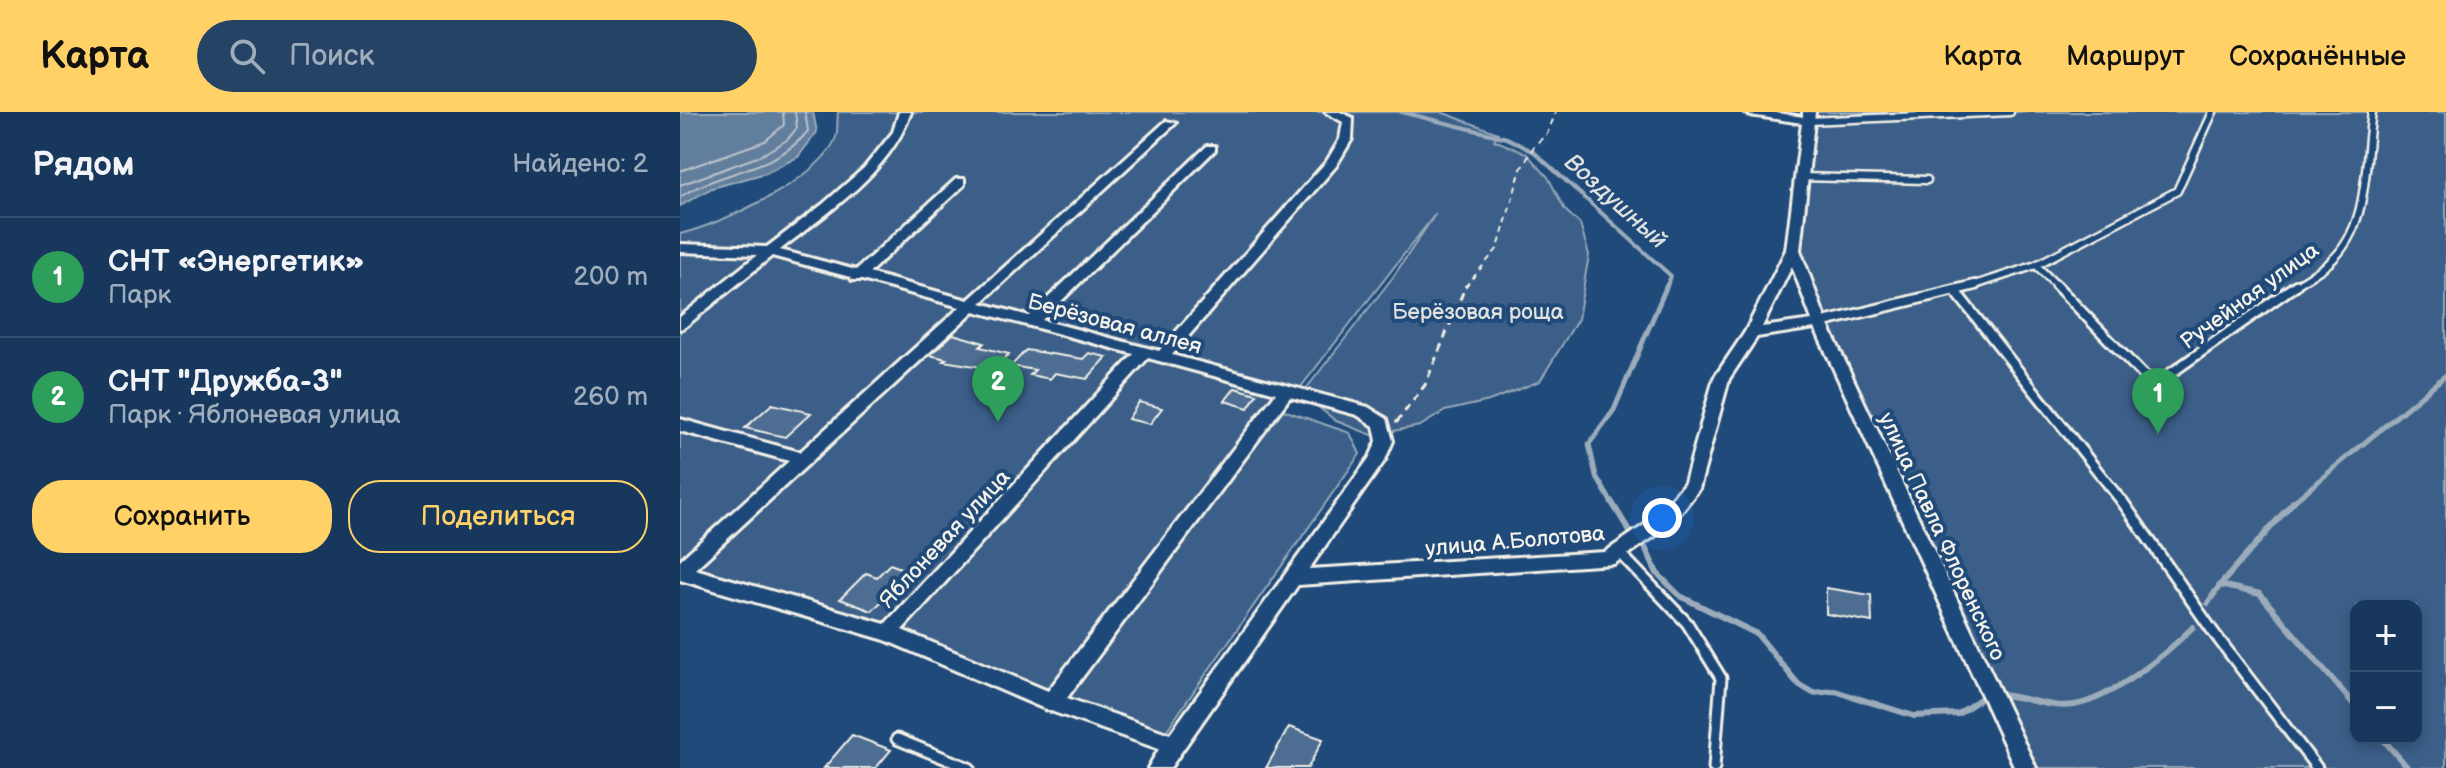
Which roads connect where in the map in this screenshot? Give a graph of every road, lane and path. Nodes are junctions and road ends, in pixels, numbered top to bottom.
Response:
1 (905, 112) edge
2 (1331, 112) edge
3 (1556, 112) edge
4 (1750, 112) edge
5 (2010, 112) edge
6 (2213, 112) edge
7 (2372, 112) edge
8 (1809, 116) edge
9 (1170, 123) dead end
10 (1211, 148) dead end
11 (1800, 177) junction
12 (1927, 180) dead end
13 (960, 182) dead end
14 (680, 248) edge
15 (1793, 250) junction
16 (770, 251) junction
17 (2036, 265) junction
18 (857, 277) junction
19 (1956, 292) junction
20 (967, 306) junction
21 (1030, 323) junction
22 (1820, 323) junction
23 (680, 324) edge
24 (1752, 333) junction
25 (1153, 355) junction
26 (1286, 391) junction
27 (680, 425) edge
28 (1385, 441) junction
29 (800, 458) junction
30 (1619, 552) junction
31 (680, 572) edge
32 (1293, 578) junction
33 (888, 633) junction
34 (1052, 702) junction
35 (897, 739) dead end
36 (1174, 745) junction
37 (969, 768) edge
38 (1158, 768) edge
39 (1714, 768) edge
40 (2026, 768) edge
41 (2317, 768) edge

1 - 16 street
2 - 25 street, Яблоневая улица
3 - 28 path
4 - 8 street
5 - 8 lane
6 - 17 lane
7 - 17 lane, Ручейная улица
8 - 11 street, улица Павла Флоренского
9 - 20 street
10 - 21 street
11 - 12 lane
11 - 15 street, улица Павла Флоренского
13 - 18 street
14 - 16 street, Берёзовая аллея
15 - 22 street, улица Павла Флоренского
15 - 24 street, улица Павла Флоренского
16 - 18 street, Берёзовая аллея
16 - 23 street
17 - 19 lane
18 - 20 street, Берёзовая аллея
19 - 22 lane
19 - 41 lane
20 - 21 street, Берёзовая аллея
20 - 29 street
21 - 25 street, Берёзовая аллея
22 - 24 street
22 - 40 street, улица Павла Флоренского
24 - 30 street, улица А.Болотова
25 - 26 street, Берёзовая аллея
25 - 33 street, Яблоневая улица
26 - 28 street, Берёзовая аллея
26 - 34 street
27 - 29 street
28 - 32 street
29 - 31 street
30 - 32 street, улица А.Болотова
30 - 39 lane
31 - 33 street
32 - 36 street
33 - 34 street, Яблоневая улица
34 - 36 street, Яблоневая улица
35 - 37 lane
36 - 38 street

